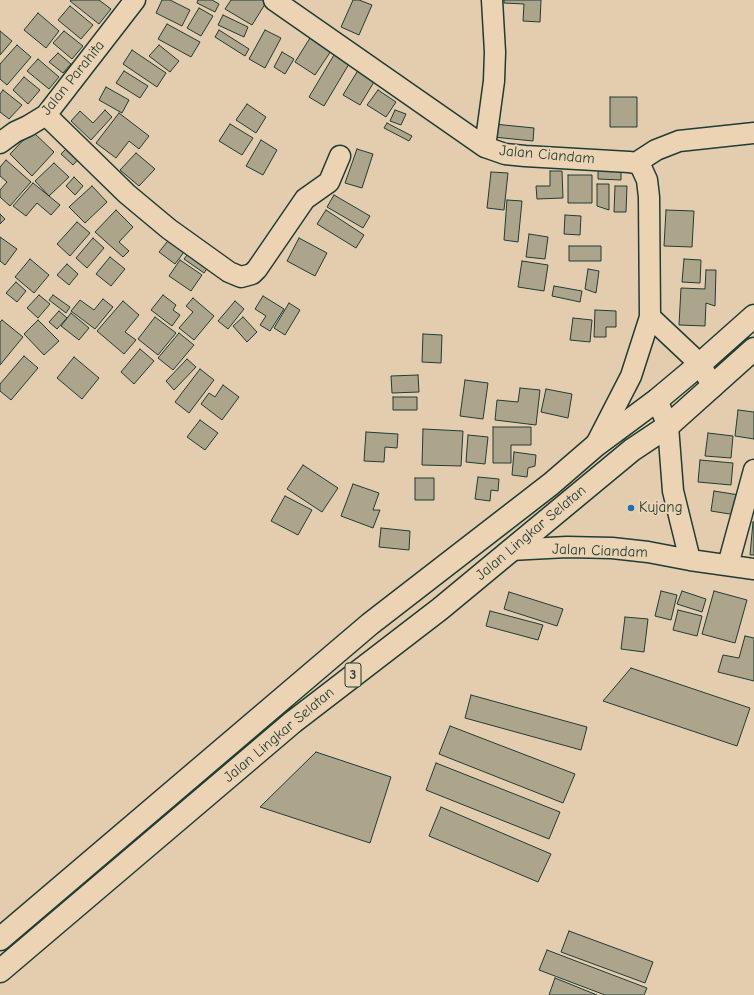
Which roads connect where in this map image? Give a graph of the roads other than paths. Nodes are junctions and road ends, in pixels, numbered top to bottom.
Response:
1 (135, 0) edge
2 (274, 0) edge
3 (492, 0) edge
4 (46, 114) junction
5 (754, 133) edge
6 (0, 143) edge
7 (484, 147) junction
8 (340, 156) dead end
9 (636, 163) junction
10 (754, 316) edge
11 (650, 317) junction
12 (754, 349) edge
13 (700, 364) junction
14 (713, 387) junction
15 (657, 400) junction
16 (668, 426) junction
17 (595, 446) junction
18 (754, 470) edge
19 (510, 550) junction
20 (690, 560) junction
21 (728, 565) junction
22 (754, 569) edge
23 (0, 939) edge
24 (0, 971) edge

1 - 4 street, Jalan Parahita
2 - 7 street, Jalan Ciandam
3 - 7 street
4 - 6 street, Jalan Parahita
4 - 8 street
5 - 9 street
7 - 9 street, Jalan Ciandam
9 - 11 street
10 - 13 main road, Jalan Lingkar Selatan
11 - 13 street
11 - 17 street
12 - 14 main road, Jalan Lingkar Selatan
13 - 14 street
13 - 15 main road, Jalan Lingkar Selatan / 3
14 - 16 main road, Jalan Lingkar Selatan / 3
15 - 16 street
15 - 17 main road, Jalan Lingkar Selatan / 3
16 - 19 main road, Jalan Lingkar Selatan / 3
16 - 20 street
17 - 23 main road, Jalan Lingkar Selatan / 3
18 - 21 street
19 - 20 street, Jalan Ciandam
19 - 24 main road, Jalan Lingkar Selatan / 3
20 - 21 street, Jalan Ciandam
21 - 22 street, Jalan Ciandam

